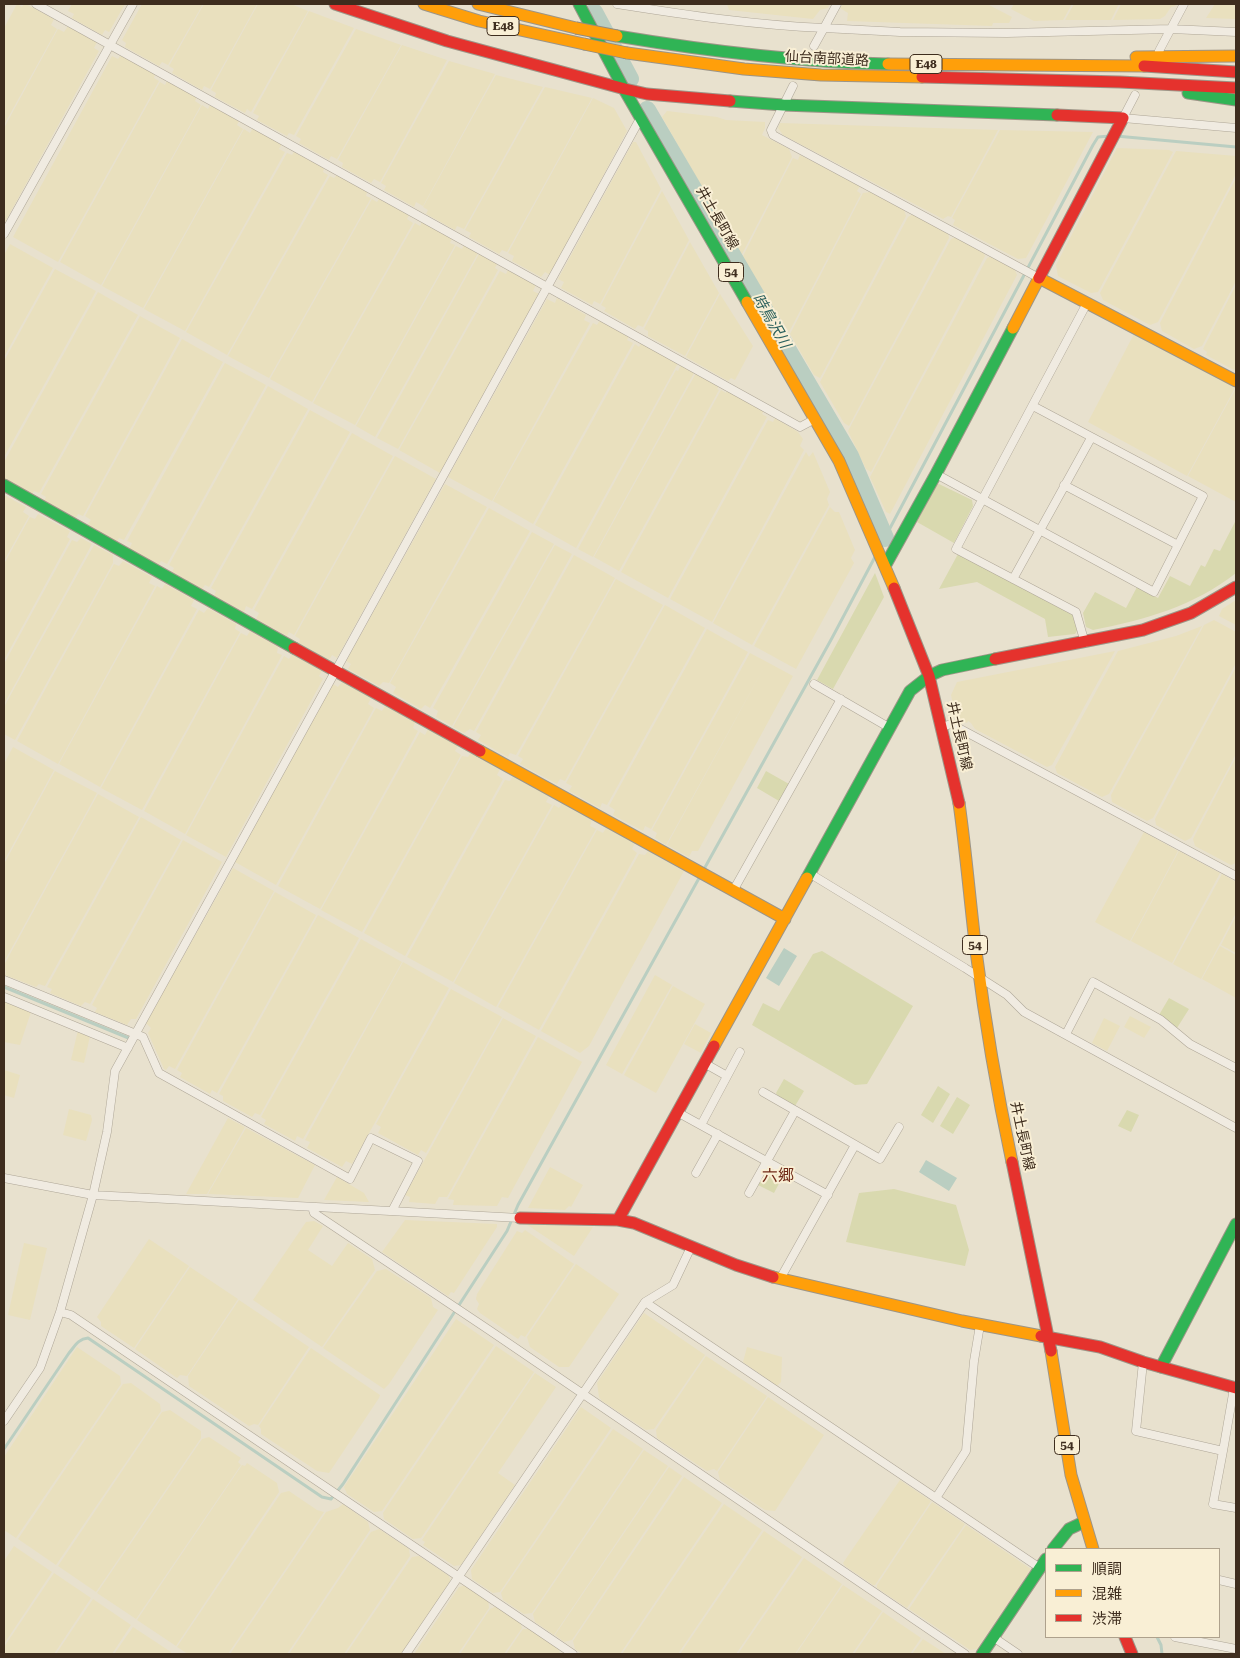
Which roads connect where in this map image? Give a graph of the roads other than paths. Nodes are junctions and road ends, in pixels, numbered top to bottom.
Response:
1 (36, 4) edge
2 (133, 4) edge
3 (335, 4) edge
4 (424, 4) edge
5 (478, 4) edge
6 (579, 4) edge
7 (617, 4) edge
8 (837, 4) edge
9 (1184, 4) edge
10 (824, 28) junction
11 (1170, 29) junction
12 (1236, 32) edge
13 (110, 45) junction
14 (814, 46) dead end
15 (1159, 51) dead end
16 (1236, 56) edge
17 (1003, 64) junction
18 (1236, 72) edge
19 (1120, 82) junction
20 (793, 86) dead end
21 (1236, 88) edge
22 (625, 91) junction
23 (1135, 95) dead end
24 (1236, 100) edge
25 (783, 105) junction
26 (640, 117) junction
27 (1123, 118) junction
28 (1236, 128) edge
29 (4, 234) edge
30 (1036, 276) junction
31 (548, 287) junction
32 (1087, 303) junction
33 (1236, 381) edge
34 (1033, 406) junction
35 (816, 419) junction
36 (1092, 438) junction
37 (936, 474) junction
38 (4, 485) edge
39 (1064, 485) junction
40 (983, 499) junction
41 (1040, 530) junction
42 (1178, 545) junction
43 (883, 563) junction
44 (1013, 579) junction
45 (1236, 587) edge
46 (1086, 643) junction
47 (334, 671) junction
48 (929, 676) junction
49 (814, 684) dead end
50 (841, 699) junction
51 (942, 727) junction
52 (890, 728) junction
53 (809, 873) junction
54 (1236, 876) edge
55 (733, 891) junction
56 (785, 919) junction
57 (980, 978) junction
58 (4, 980) edge
59 (4, 997) edge
60 (1066, 1034) junction
61 (131, 1041) junction
62 (740, 1052) dead end
63 (704, 1064) junction
64 (1236, 1068) edge
65 (727, 1076) junction
66 (762, 1092) dead end
67 (795, 1111) junction
68 (677, 1112) junction
69 (701, 1125) junction
70 (898, 1127) dead end
71 (1236, 1128) edge
72 (718, 1134) junction
73 (855, 1145) junction
74 (767, 1161) junction
75 (696, 1173) dead end
76 (4, 1178) edge
77 (749, 1193) dead end
78 (94, 1195) junction
79 (828, 1195) junction
80 (312, 1207) junction
81 (392, 1211) junction
82 (520, 1218) joint
83 (618, 1220) junction
84 (1236, 1224) edge
85 (691, 1247) junction
86 (780, 1279) junction
87 (645, 1302) junction
88 (60, 1312) junction
89 (980, 1325) junction
90 (1049, 1338) junction
91 (1143, 1362) junction
92 (1161, 1367) junction
93 (1235, 1388) edge
94 (583, 1394) junction
95 (4, 1421) edge
96 (1223, 1451) junction
97 (936, 1498) junction
98 (1236, 1508) edge
99 (1084, 1522) junction
100 (1054, 1548) edge
101 (1093, 1548) edge
102 (1043, 1564) edge
103 (459, 1577) junction
104 (1220, 1580) edge
105 (1236, 1584) edge
106 (993, 1637) junction
107 (1125, 1638) edge
108 (1184, 1638) edge
109 (1236, 1649) edge
110 (406, 1654) edge
111 (573, 1654) edge
112 (965, 1654) edge
113 (982, 1654) edge
114 (1018, 1654) edge
115 (1132, 1654) edge

1 - 13 street
2 - 13 street
3 - 22 main road
4 - 19 main road, 仙台南部道路 / E48, bridge
5 - 17 main road, 仙台南部道路 / E48, bridge
6 - 22 main road, 井土長町線 / 54
7 - 10 street
8 - 10 street
9 - 11 street
10 - 11 street
10 - 14 street
11 - 12 street
11 - 15 street
13 - 29 street
13 - 31 street
16 - 17 main road
17 - 18 main road, 仙台南部道路 / E48
19 - 21 main road, 仙台南部道路 / E48
19 - 24 main road
20 - 25 street
22 - 25 main road
22 - 26 main road, 井土長町線 / 54
23 - 27 street
25 - 27 main road
25 - 30 street
26 - 31 street
26 - 35 main road, 井土長町線 / 54
27 - 28 street
27 - 30 main road
30 - 32 main road
30 - 37 main road
31 - 35 street
31 - 47 street
32 - 33 main road
32 - 34 street
34 - 36 street
34 - 40 street
35 - 43 main road, 井土長町線 / 54
36 - 39 street
36 - 42 street
37 - 40 street
37 - 43 main road
38 - 47 main road
39 - 41 street
39 - 42 street
40 - 41 street
40 - 44 street
41 - 42 street
41 - 44 street
43 - 48 main road, 井土長町線 / 54
44 - 46 street
45 - 46 main road
46 - 48 main road
47 - 55 main road
47 - 61 street
48 - 51 main road, 井土長町線 / 54
48 - 52 main road
49 - 50 street
50 - 52 street
50 - 55 street
51 - 54 street
51 - 57 main road, 井土長町線 / 54
52 - 53 main road
53 - 56 main road
53 - 57 street
55 - 56 main road
56 - 63 main road
57 - 60 street
57 - 90 main road, 井土長町線 / 54
58 - 61 street
59 - 61 street
60 - 64 street
60 - 71 street
61 - 78 street
61 - 81 street
62 - 65 street
63 - 65 street
63 - 68 main road
65 - 69 street
66 - 67 street
67 - 73 street
67 - 74 street
68 - 69 street
68 - 83 main road
69 - 72 street
70 - 73 street
72 - 74 street
72 - 75 street
73 - 79 street
74 - 77 street
74 - 79 street
76 - 78 street
78 - 80 street
78 - 88 street
79 - 86 street
80 - 81 street
80 - 94 street
81 - 82 street
82 - 83 main road
83 - 85 main road
84 - 92 main road
85 - 86 main road
85 - 87 street
86 - 89 main road
87 - 94 street
87 - 97 street
88 - 95 street
88 - 103 street
89 - 90 main road
89 - 97 street
90 - 91 main road
90 - 99 main road, 井土長町線 / 54
91 - 92 main road
91 - 96 street
92 - 93 main road
93 - 96 street
94 - 103 street
94 - 112 street
96 - 98 street
97 - 102 street
99 - 100 main road
99 - 101 main road, 井土長町線 / 54
102 - 106 main road
103 - 110 street
103 - 111 street
104 - 105 street
106 - 113 main road
106 - 114 street
107 - 115 main road
108 - 109 street

